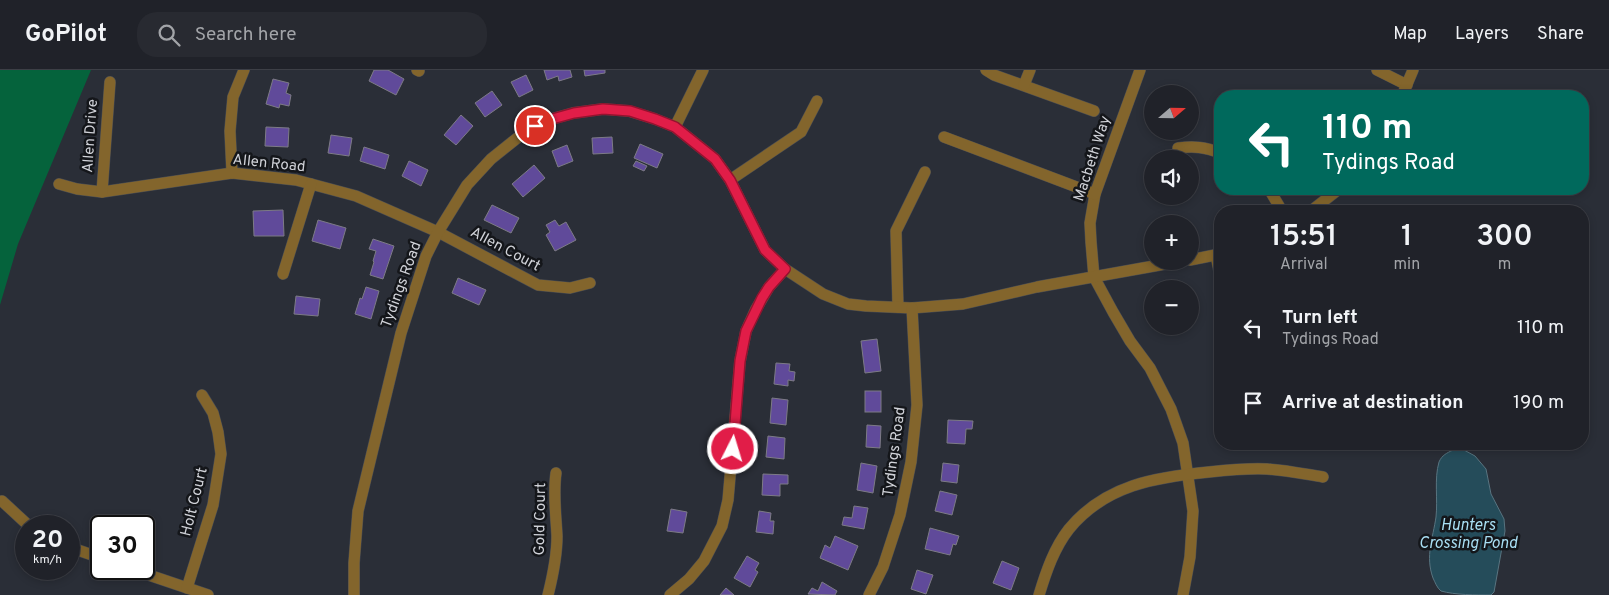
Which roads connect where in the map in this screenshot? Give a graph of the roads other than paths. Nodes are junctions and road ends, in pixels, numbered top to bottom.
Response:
1 (244, 70) edge
2 (703, 70) edge
3 (986, 70) edge
4 (1030, 70) edge
5 (1140, 70) edge
6 (1377, 70) edge
7 (1413, 70) edge
8 (110, 82) dead end
9 (1024, 85) junction
10 (1407, 85) junction
11 (1405, 90) edge
12 (818, 101) dead end
13 (1094, 110) dead end
14 (675, 127) junction
15 (944, 136) dead end
16 (1178, 148) dead end
17 (1214, 151) edge
18 (925, 172) dead end
19 (232, 173) junction
20 (730, 180) junction
21 (58, 184) dead end
22 (311, 184) junction
23 (102, 192) junction
24 (1095, 194) junction
25 (1331, 195) edge
26 (1319, 205) edge
27 (438, 232) junction
28 (1214, 255) edge
29 (1199, 258) edge
30 (1144, 268) edge
31 (785, 269) junction
32 (283, 274) dead end
33 (1094, 277) junction
34 (590, 283) dead end
35 (898, 307) junction
36 (912, 308) junction
37 (202, 394) dead end
38 (556, 473) dead end
39 (1188, 474) junction
40 (1323, 477) dead end
41 (2, 501) dead end
42 (17, 515) edge
43 (155, 577) edge
44 (187, 588) junction
45 (208, 595) edge
46 (354, 595) edge
47 (548, 595) edge
48 (670, 595) edge
49 (869, 595) edge
50 (1039, 595) edge
51 (1183, 595) edge

1 - 19 street
2 - 14 street
3 - 9 street
4 - 9 street
5 - 24 street, Macbeth Way
6 - 10 street
7 - 10 street
8 - 23 street, Allen Drive
9 - 13 street
10 - 11 street
12 - 20 street
14 - 20 street, Tydings Road
14 - 27 street, Tydings Road
15 - 24 street
16 - 17 street
18 - 35 street
19 - 22 street, Allen Road
19 - 23 street, Allen Road
20 - 31 street, Tydings Road
21 - 23 street, Allen Road
22 - 27 street, Allen Road
22 - 32 street
24 - 33 street, Macbeth Way
25 - 26 street
27 - 34 street, Allen Court
27 - 46 street, Tydings Road
28 - 29 street
30 - 33 street, Tydings Road
31 - 35 street, Tydings Road
31 - 48 street
33 - 36 street, Tydings Road
33 - 39 street, Macbeth Way
35 - 36 street, Tydings Road
36 - 49 street, Tydings Road
37 - 44 street, Holt Court
38 - 47 street, Gold Court
39 - 40 street
39 - 50 street
39 - 51 street, Macbeth Way
41 - 42 street
43 - 44 street
44 - 45 street

